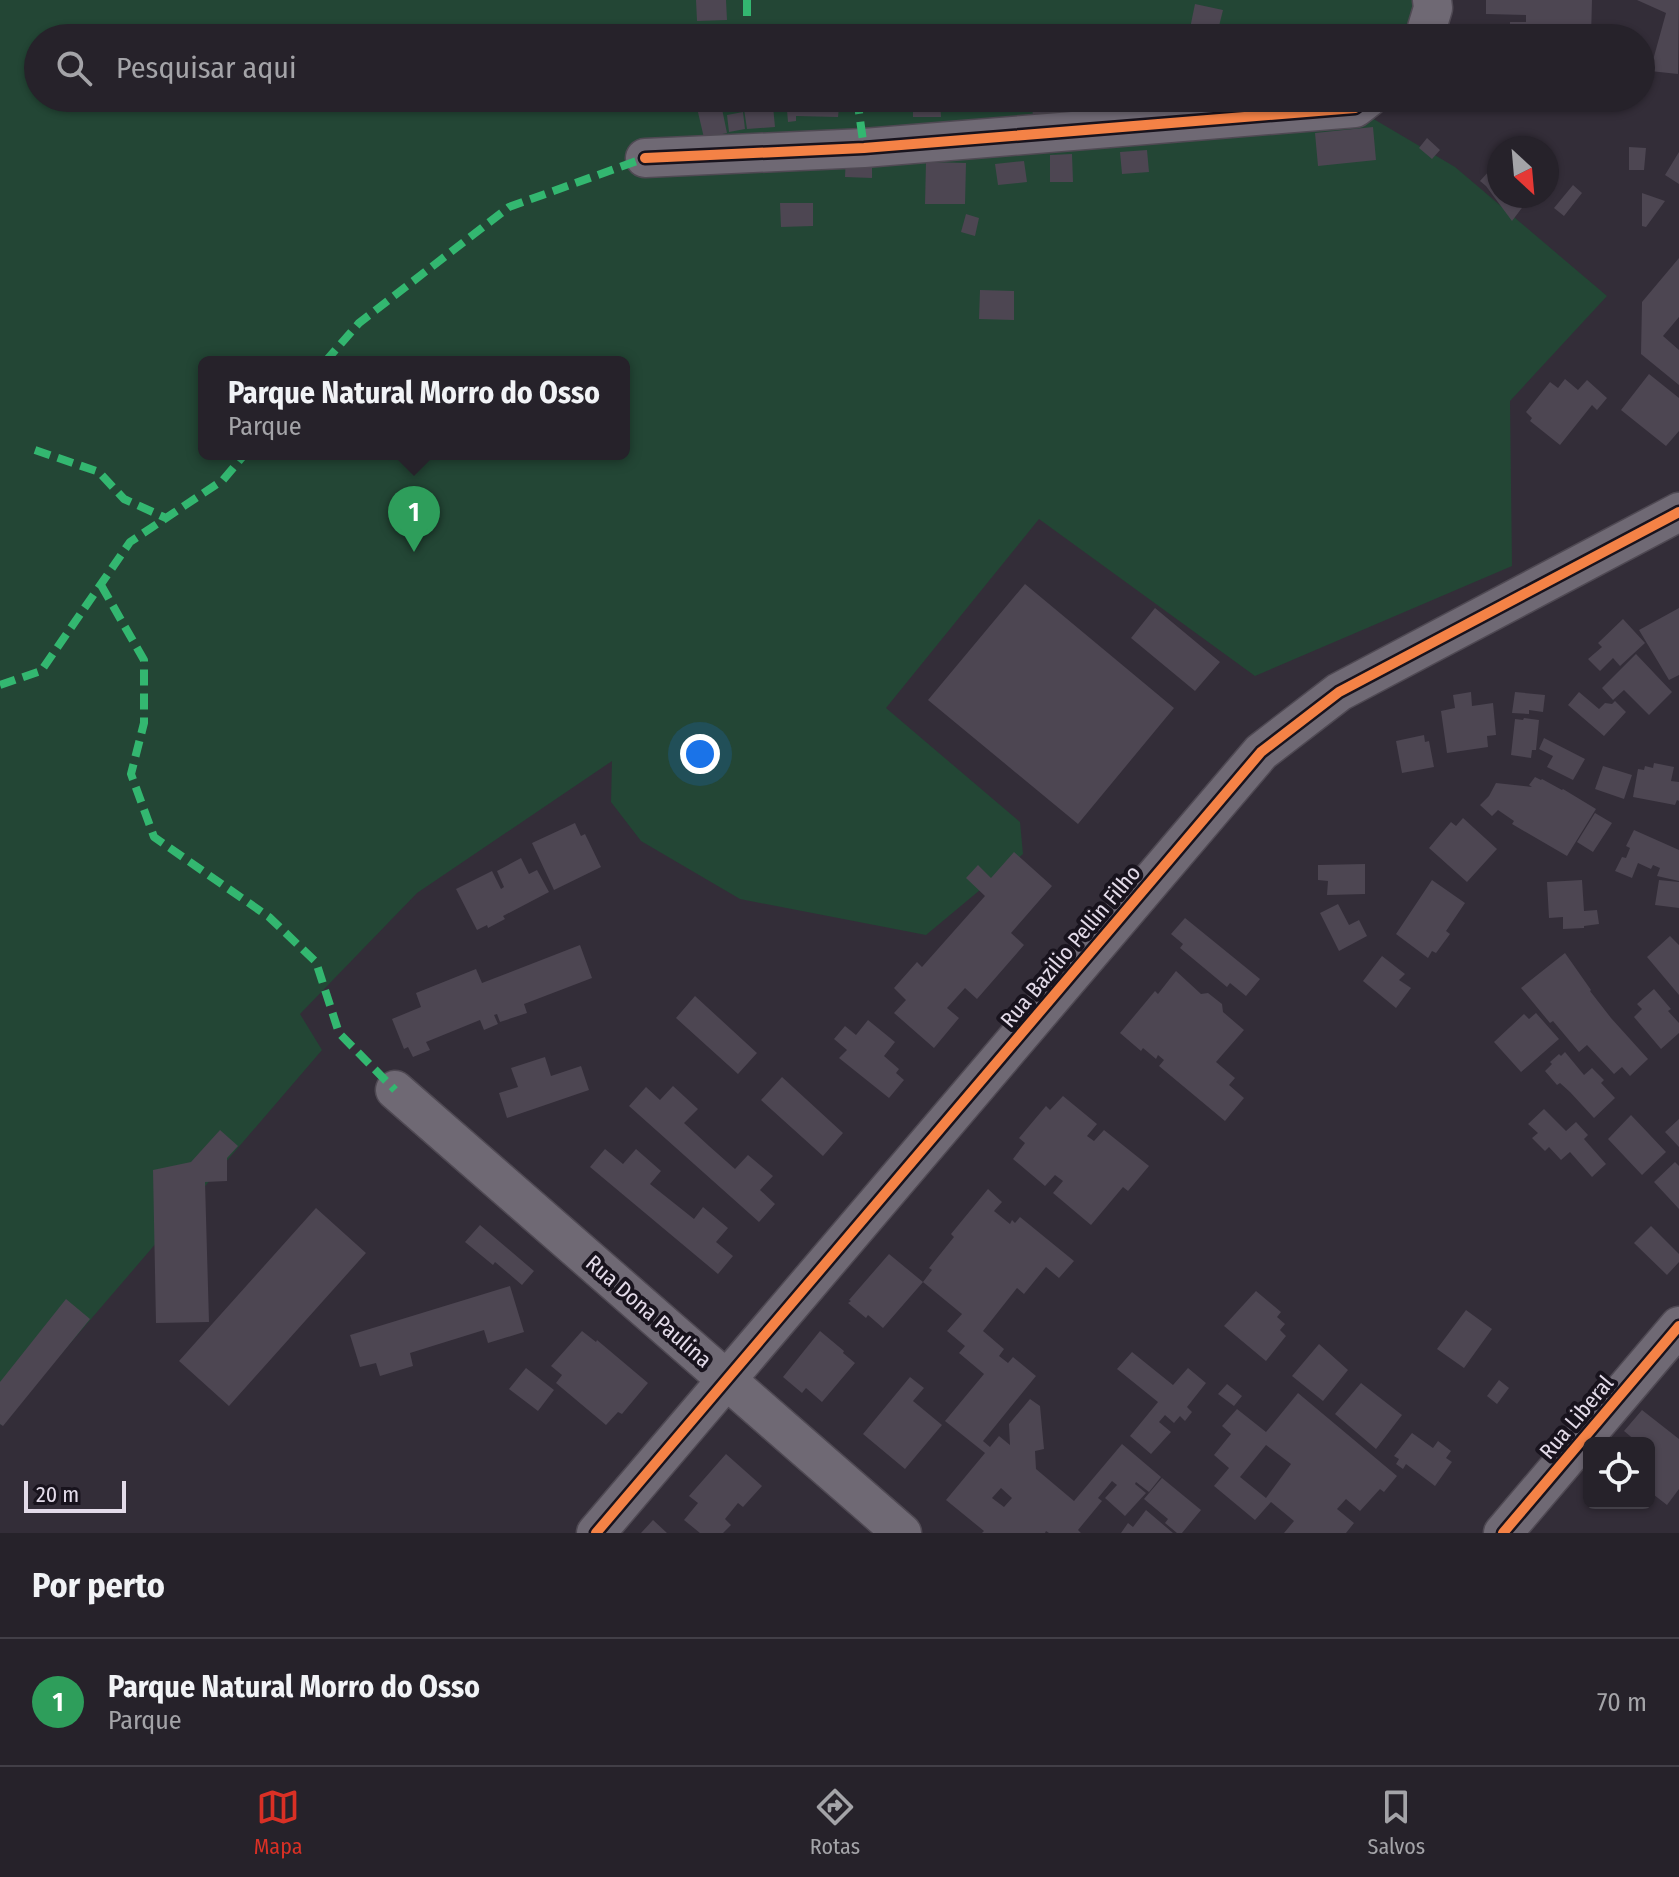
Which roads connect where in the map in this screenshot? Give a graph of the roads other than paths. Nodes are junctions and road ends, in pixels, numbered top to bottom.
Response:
1 (1432, 0) edge
2 (1428, 24) edge
3 (1262, 112) edge
4 (645, 158) dead end
5 (1679, 512) edge
6 (395, 1090) dead end
7 (1679, 1326) edge
8 (728, 1380) junction
9 (596, 1533) edge
10 (902, 1533) edge
11 (1503, 1533) edge

1 - 2 street
3 - 4 street
5 - 8 street, Rua Bazilio Pellin Filho
6 - 8 street, Rua Dona Paulina
7 - 11 street, Rua Liberal
8 - 9 street, Rua Bazilio Pellin Filho
8 - 10 street, Rua Dona Paulina

